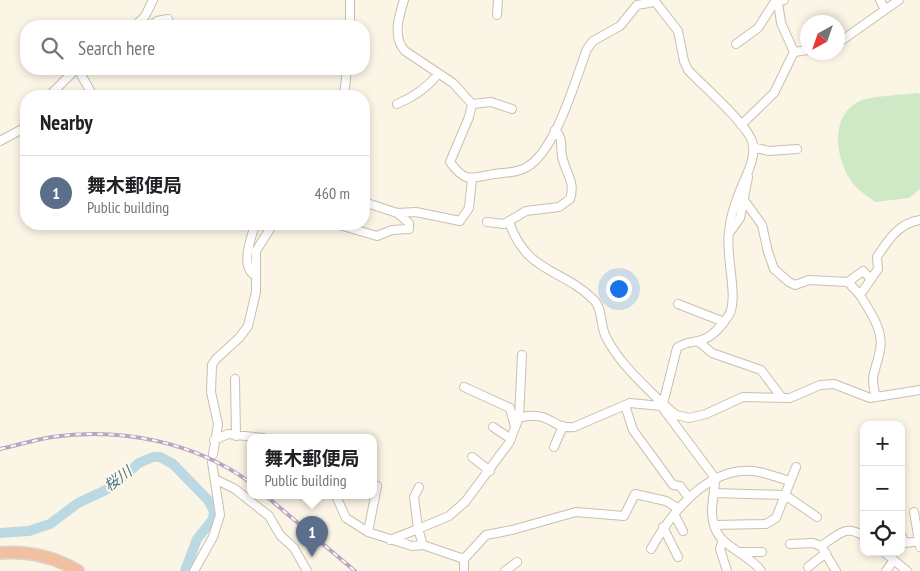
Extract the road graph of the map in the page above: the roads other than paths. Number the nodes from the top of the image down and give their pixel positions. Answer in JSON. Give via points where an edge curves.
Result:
{"nodes":[{"id":1,"x":153,"y":0,"type":"edge"},
{"id":2,"x":350,"y":0,"type":"edge"},
{"id":3,"x":404,"y":0,"type":"edge"},
{"id":4,"x":498,"y":0,"type":"edge"},
{"id":5,"x":880,"y":0,"type":"edge"},
{"id":6,"x":899,"y":0,"type":"edge"},
{"id":7,"x":654,"y":1,"type":"edge"},
{"id":8,"x":781,"y":1,"type":"edge"},
{"id":9,"x":885,"y":10,"type":"junction"},
{"id":10,"x":497,"y":15,"type":"dead end"},
{"id":11,"x":168,"y":19,"type":"dead end"},
{"id":12,"x":140,"y":20,"type":"edge"},
{"id":13,"x":162,"y":20,"type":"edge"},
{"id":14,"x":350,"y":20,"type":"edge"},
{"id":15,"x":845,"y":38,"type":"edge"},
{"id":16,"x":736,"y":44,"type":"dead end"},
{"id":17,"x":800,"y":51,"type":"edge"},
{"id":18,"x":794,"y":52,"type":"junction"},
{"id":19,"x":438,"y":74,"type":"junction"},
{"id":20,"x":71,"y":75,"type":"edge"},
{"id":21,"x":81,"y":75,"type":"edge"},
{"id":22,"x":346,"y":75,"type":"edge"},
{"id":23,"x":55,"y":90,"type":"edge"},
{"id":24,"x":89,"y":90,"type":"edge"},
{"id":25,"x":345,"y":90,"type":"edge"},
{"id":26,"x":397,"y":104,"type":"dead end"},
{"id":27,"x":472,"y":104,"type":"junction"},
{"id":28,"x":512,"y":109,"type":"dead end"},
{"id":29,"x":741,"y":125,"type":"junction"},
{"id":30,"x":554,"y":130,"type":"junction"},
{"id":31,"x":20,"y":131,"type":"edge"},
{"id":32,"x":0,"y":141,"type":"edge"},
{"id":33,"x":754,"y":147,"type":"junction"},
{"id":34,"x":797,"y":150,"type":"dead end"},
{"id":35,"x":747,"y":173,"type":"junction"},
{"id":36,"x":472,"y":179,"type":"junction"},
{"id":37,"x":744,"y":200,"type":"junction"},
{"id":38,"x":370,"y":204,"type":"edge"},
{"id":39,"x":397,"y":213,"type":"junction"},
{"id":40,"x":920,"y":220,"type":"edge"},
{"id":41,"x":487,"y":222,"type":"dead end"},
{"id":42,"x":509,"y":222,"type":"junction"},
{"id":43,"x":253,"y":230,"type":"edge"},
{"id":44,"x":269,"y":230,"type":"edge"},
{"id":45,"x":356,"y":230,"type":"edge"},
{"id":46,"x":729,"y":234,"type":"junction"},
{"id":47,"x":256,"y":276,"type":"junction"},
{"id":48,"x":871,"y":279,"type":"junction"},
{"id":49,"x":848,"y":282,"type":"junction"},
{"id":50,"x":860,"y":295,"type":"junction"},
{"id":51,"x":678,"y":304,"type":"dead end"},
{"id":52,"x":724,"y":322,"type":"junction"},
{"id":53,"x":698,"y":341,"type":"junction"},
{"id":54,"x":522,"y":355,"type":"dead end"},
{"id":55,"x":235,"y":379,"type":"dead end"},
{"id":56,"x":464,"y":387,"type":"dead end"},
{"id":57,"x":920,"y":390,"type":"edge"},
{"id":58,"x":876,"y":397,"type":"junction"},
{"id":59,"x":782,"y":398,"type":"junction"},
{"id":60,"x":625,"y":405,"type":"junction"},
{"id":61,"x":662,"y":405,"type":"junction"},
{"id":62,"x":519,"y":418,"type":"junction"},
{"id":63,"x":563,"y":426,"type":"junction"},
{"id":64,"x":492,"y":427,"type":"dead end"},
{"id":65,"x":515,"y":429,"type":"junction"},
{"id":66,"x":236,"y":436,"type":"junction"},
{"id":67,"x":247,"y":437,"type":"edge"},
{"id":68,"x":511,"y":439,"type":"junction"},
{"id":69,"x":214,"y":440,"type":"junction"},
{"id":70,"x":554,"y":446,"type":"dead end"},
{"id":71,"x":472,"y":457,"type":"dead end"},
{"id":72,"x":796,"y":468,"type":"dead end"},
{"id":73,"x":490,"y":471,"type":"junction"},
{"id":74,"x":715,"y":478,"type":"junction"},
{"id":75,"x":215,"y":479,"type":"junction"},
{"id":76,"x":790,"y":481,"type":"junction"},
{"id":77,"x":419,"y":487,"type":"dead end"},
{"id":78,"x":714,"y":493,"type":"junction"},
{"id":79,"x":785,"y":495,"type":"junction"},
{"id":80,"x":689,"y":498,"type":"junction"},
{"id":81,"x":247,"y":499,"type":"edge"},
{"id":82,"x":248,"y":499,"type":"edge"},
{"id":83,"x":337,"y":499,"type":"edge"},
{"id":84,"x":374,"y":499,"type":"edge"},
{"id":85,"x":677,"y":511,"type":"junction"},
{"id":86,"x":914,"y":512,"type":"dead end"},
{"id":87,"x":817,"y":517,"type":"dead end"},
{"id":88,"x":714,"y":525,"type":"junction"},
{"id":89,"x":663,"y":527,"type":"junction"},
{"id":90,"x":418,"y":529,"type":"junction"},
{"id":91,"x":683,"y":531,"type":"dead end"},
{"id":92,"x":368,"y":532,"type":"junction"},
{"id":93,"x":860,"y":534,"type":"edge"},
{"id":94,"x":390,"y":540,"type":"junction"},
{"id":95,"x":723,"y":540,"type":"junction"},
{"id":96,"x":905,"y":543,"type":"edge"},
{"id":97,"x":919,"y":543,"type":"edge"},
{"id":98,"x":790,"y":544,"type":"dead end"},
{"id":99,"x":423,"y":545,"type":"junction"},
{"id":100,"x":822,"y":546,"type":"junction"},
{"id":101,"x":651,"y":549,"type":"dead end"},
{"id":102,"x":739,"y":552,"type":"junction"},
{"id":103,"x":762,"y":552,"type":"dead end"},
{"id":104,"x":0,"y":553,"type":"edge"},
{"id":105,"x":826,"y":554,"type":"junction"},
{"id":106,"x":889,"y":556,"type":"edge"},
{"id":107,"x":678,"y":557,"type":"dead end"},
{"id":108,"x":464,"y":559,"type":"junction"},
{"id":109,"x":894,"y":560,"type":"junction"},
{"id":110,"x":517,"y":562,"type":"dead end"},
{"id":111,"x":808,"y":567,"type":"dead end"},
{"id":112,"x":78,"y":571,"type":"edge"},
{"id":113,"x":194,"y":571,"type":"edge"},
{"id":114,"x":307,"y":571,"type":"edge"},
{"id":115,"x":464,"y":571,"type":"edge"},
{"id":116,"x":505,"y":571,"type":"edge"},
{"id":117,"x":727,"y":571,"type":"edge"},
{"id":118,"x":761,"y":571,"type":"edge"},
{"id":119,"x":836,"y":571,"type":"edge"},
{"id":120,"x":886,"y":571,"type":"edge"},
{"id":121,"x":907,"y":571,"type":"edge"}],
"edges":[{"from":1,"to":12,"type":"street"},
{"from":2,"to":14,"type":"street"},
{"from":3,"to":19,"type":"street","via":[[398,26],[399,44]]},
{"from":4,"to":10,"type":"street"},
{"from":5,"to":9,"type":"street"},
{"from":6,"to":9,"type":"street"},
{"from":7,"to":29,"type":"street","via":[[678,31],[688,70]]},
{"from":7,"to":30,"type":"street","via":[[637,5],[620,26],[593,41]]},
{"from":8,"to":16,"type":"street","via":[[774,4],[758,28]]},
{"from":8,"to":18,"type":"street","via":[[780,23]]},
{"from":9,"to":15,"type":"street"},
{"from":11,"to":13,"type":"street"},
{"from":17,"to":18,"type":"street"},
{"from":18,"to":29,"type":"street","via":[[774,93]]},
{"from":19,"to":26,"type":"street","via":[[409,100]]},
{"from":19,"to":27,"type":"street","via":[[453,83]]},
{"from":20,"to":23,"type":"street"},
{"from":21,"to":24,"type":"street"},
{"from":22,"to":25,"type":"street"},
{"from":27,"to":28,"type":"street","via":[[491,102]]},
{"from":27,"to":36,"type":"street","via":[[450,162],[464,177]]},
{"from":29,"to":33,"type":"street"},
{"from":30,"to":36,"type":"street","via":[[537,158],[526,168]]},
{"from":30,"to":42,"type":"street","via":[[562,138],[562,156],[572,183],[571,198],[564,205],[526,211]]},
{"from":31,"to":32,"type":"street"},
{"from":33,"to":34,"type":"street","via":[[769,152]]},
{"from":33,"to":35,"type":"street"},
{"from":35,"to":37,"type":"street"},
{"from":35,"to":46,"type":"street"},
{"from":36,"to":39,"type":"street","via":[[469,208],[460,221],[416,212]]},
{"from":37,"to":46,"type":"street"},
{"from":37,"to":49,"type":"street","via":[[762,225],[774,270],[788,282]]},
{"from":38,"to":39,"type":"street"},
{"from":39,"to":45,"type":"street","via":[[409,223],[409,229],[392,230],[377,236]]},
{"from":40,"to":48,"type":"street","via":[[907,222],[887,242],[877,257],[878,269]]},
{"from":41,"to":42,"type":"street","via":[[495,225]]},
{"from":42,"to":61,"type":"street","via":[[527,253],[597,303],[604,335],[624,364]]},
{"from":43,"to":47,"type":"street","via":[[248,264],[250,272]]},
{"from":44,"to":47,"type":"street","via":[[257,247]]},
{"from":46,"to":52,"type":"street","via":[[727,252],[734,303]]},
{"from":47,"to":69,"type":"street","via":[[256,292],[248,326],[212,366],[211,392],[218,424]]},
{"from":48,"to":49,"type":"street","via":[[863,271]]},
{"from":48,"to":50,"type":"street"},
{"from":49,"to":50,"type":"street"},
{"from":50,"to":58,"type":"street","via":[[879,333],[880,351],[872,381]]},
{"from":51,"to":52,"type":"street"},
{"from":52,"to":53,"type":"street","via":[[713,334]]},
{"from":53,"to":59,"type":"street","via":[[712,353],[761,370]]},
{"from":53,"to":61,"type":"street","via":[[684,342],[673,355]]},
{"from":54,"to":62,"type":"street"},
{"from":55,"to":66,"type":"street"},
{"from":56,"to":65,"type":"street","via":[[510,408]]},
{"from":57,"to":58,"type":"street"},
{"from":58,"to":59,"type":"street","via":[[865,397],[828,384]]},
{"from":59,"to":61,"type":"street","via":[[750,396],[690,418],[676,415]]},
{"from":60,"to":61,"type":"street"},
{"from":60,"to":63,"type":"street","via":[[584,425]]},
{"from":60,"to":80,"type":"street","via":[[636,434],[673,485],[680,486]]},
{"from":61,"to":74,"type":"street"},
{"from":62,"to":63,"type":"street","via":[[539,415]]},
{"from":62,"to":65,"type":"street"},
{"from":63,"to":70,"type":"street"},
{"from":64,"to":68,"type":"street"},
{"from":65,"to":68,"type":"street"},
{"from":66,"to":67,"type":"street"},
{"from":66,"to":69,"type":"street","via":[[228,434]]},
{"from":68,"to":73,"type":"street"},
{"from":69,"to":75,"type":"street"},
{"from":71,"to":73,"type":"street"},
{"from":72,"to":76,"type":"street"},
{"from":73,"to":90,"type":"street","via":[[453,514]]},
{"from":74,"to":76,"type":"street","via":[[754,471]]},
{"from":74,"to":78,"type":"street"},
{"from":74,"to":80,"type":"street"},
{"from":75,"to":81,"type":"street"},
{"from":75,"to":113,"type":"street","via":[[220,515],[218,524]]},
{"from":76,"to":79,"type":"street"},
{"from":77,"to":90,"type":"street","via":[[414,496]]},
{"from":78,"to":79,"type":"street"},
{"from":78,"to":88,"type":"street"},
{"from":79,"to":87,"type":"street"},
{"from":79,"to":88,"type":"street","via":[[776,518],[766,524]]},
{"from":80,"to":85,"type":"street"},
{"from":82,"to":114,"type":"street","via":[[269,516]]},
{"from":83,"to":92,"type":"street","via":[[346,518]]},
{"from":84,"to":92,"type":"street"},
{"from":85,"to":89,"type":"street"},
{"from":85,"to":91,"type":"street"},
{"from":85,"to":108,"type":"street","via":[[666,501],[635,494],[624,516],[576,512],[486,535]]},
{"from":86,"to":97,"type":"street"},
{"from":88,"to":95,"type":"street"},
{"from":89,"to":101,"type":"street"},
{"from":89,"to":107,"type":"street"},
{"from":90,"to":94,"type":"street"},
{"from":90,"to":99,"type":"street"},
{"from":92,"to":94,"type":"street"},
{"from":93,"to":100,"type":"street","via":[[849,529]]},
{"from":94,"to":99,"type":"street","via":[[412,546]]},
{"from":95,"to":102,"type":"street"},
{"from":95,"to":117,"type":"street","via":[[720,549]]},
{"from":96,"to":97,"type":"street"},
{"from":98,"to":100,"type":"street"},
{"from":99,"to":108,"type":"street"},
{"from":100,"to":105,"type":"street"},
{"from":102,"to":103,"type":"street"},
{"from":102,"to":118,"type":"street"},
{"from":104,"to":112,"type":"highway","via":[[31,554]]},
{"from":105,"to":111,"type":"street"},
{"from":105,"to":119,"type":"street"},
{"from":106,"to":109,"type":"street"},
{"from":108,"to":115,"type":"street"},
{"from":109,"to":120,"type":"street"},
{"from":109,"to":121,"type":"street"},
{"from":110,"to":116,"type":"street"}]}
